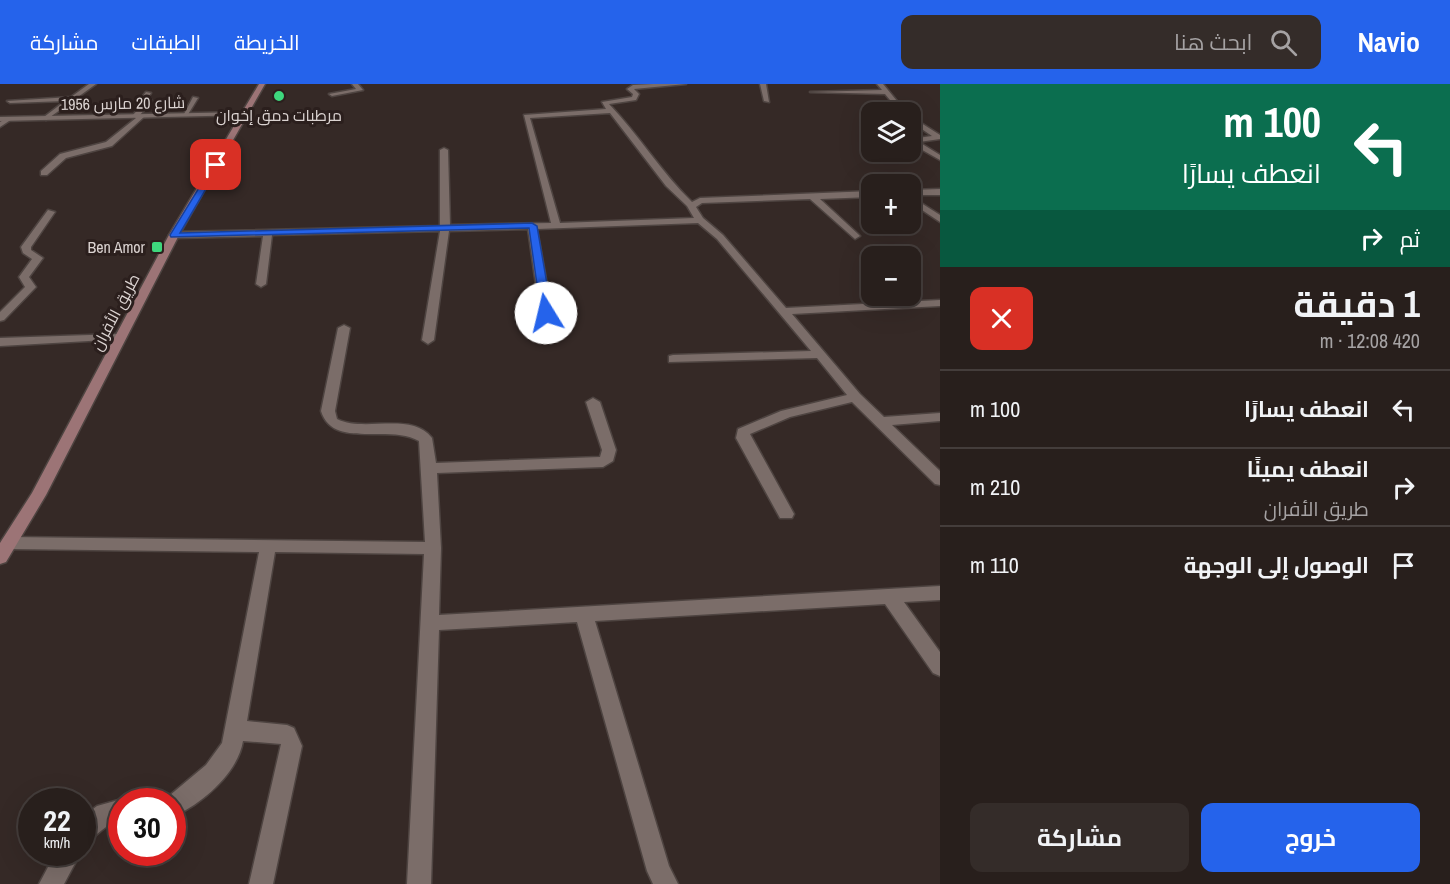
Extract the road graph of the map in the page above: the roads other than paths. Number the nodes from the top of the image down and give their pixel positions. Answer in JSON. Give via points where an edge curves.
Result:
{"nodes":[{"id":1,"x":93,"y":84,"type":"edge"},
{"id":2,"x":262,"y":84,"type":"edge"},
{"id":3,"x":355,"y":84,"type":"edge"},
{"id":4,"x":683,"y":84,"type":"edge"},
{"id":5,"x":763,"y":84,"type":"edge"},
{"id":6,"x":880,"y":84,"type":"edge"},
{"id":7,"x":644,"y":85,"type":"edge"},
{"id":8,"x":813,"y":92,"type":"dead end"},
{"id":9,"x":886,"y":92,"type":"junction"},
{"id":10,"x":148,"y":93,"type":"dead end"},
{"id":11,"x":332,"y":94,"type":"dead end"},
{"id":12,"x":195,"y":98,"type":"dead end"},
{"id":13,"x":73,"y":99,"type":"junction"},
{"id":14,"x":10,"y":101,"type":"dead end"},
{"id":15,"x":767,"y":101,"type":"dead end"},
{"id":16,"x":894,"y":102,"type":"edge"},
{"id":17,"x":611,"y":111,"type":"junction"},
{"id":18,"x":246,"y":114,"type":"junction"},
{"id":19,"x":185,"y":115,"type":"junction"},
{"id":20,"x":139,"y":116,"type":"junction"},
{"id":21,"x":46,"y":118,"type":"junction"},
{"id":22,"x":0,"y":119,"type":"edge"},
{"id":23,"x":9,"y":119,"type":"junction"},
{"id":24,"x":0,"y":125,"type":"edge"},
{"id":25,"x":921,"y":125,"type":"edge"},
{"id":26,"x":921,"y":140,"type":"edge"},
{"id":27,"x":921,"y":146,"type":"edge"},
{"id":28,"x":444,"y":150,"type":"dead end"},
{"id":29,"x":940,"y":158,"type":"edge"},
{"id":30,"x":44,"y":172,"type":"dead end"},
{"id":31,"x":940,"y":192,"type":"edge"},
{"id":32,"x":921,"y":194,"type":"edge"},
{"id":33,"x":861,"y":195,"type":"edge"},
{"id":34,"x":812,"y":196,"type":"junction"},
{"id":35,"x":921,"y":204,"type":"edge"},
{"id":36,"x":692,"y":206,"type":"junction"},
{"id":37,"x":51,"y":212,"type":"dead end"},
{"id":38,"x":940,"y":219,"type":"edge"},
{"id":39,"x":700,"y":220,"type":"junction"},
{"id":40,"x":556,"y":225,"type":"junction"},
{"id":41,"x":532,"y":226,"type":"junction"},
{"id":42,"x":445,"y":228,"type":"junction"},
{"id":43,"x":268,"y":233,"type":"junction"},
{"id":44,"x":174,"y":235,"type":"junction"},
{"id":45,"x":855,"y":236,"type":"dead end"},
{"id":46,"x":261,"y":284,"type":"dead end"},
{"id":47,"x":940,"y":303,"type":"edge"},
{"id":48,"x":783,"y":310,"type":"junction"},
{"id":49,"x":546,"y":313,"type":"dead end"},
{"id":50,"x":0,"y":318,"type":"edge"},
{"id":51,"x":344,"y":328,"type":"dead end"},
{"id":52,"x":120,"y":337,"type":"junction"},
{"id":53,"x":428,"y":340,"type":"dead end"},
{"id":54,"x":0,"y":342,"type":"edge"},
{"id":55,"x":820,"y":354,"type":"junction"},
{"id":56,"x":673,"y":359,"type":"dead end"},
{"id":57,"x":855,"y":397,"type":"junction"},
{"id":58,"x":593,"y":402,"type":"dead end"},
{"id":59,"x":940,"y":417,"type":"edge"},
{"id":60,"x":880,"y":422,"type":"junction"},
{"id":61,"x":429,"y":468,"type":"junction"},
{"id":62,"x":940,"y":480,"type":"edge"},
{"id":63,"x":786,"y":514,"type":"dead end"},
{"id":64,"x":10,"y":543,"type":"junction"},
{"id":65,"x":268,"y":547,"type":"junction"},
{"id":66,"x":433,"y":548,"type":"junction"},
{"id":67,"x":0,"y":557,"type":"edge"},
{"id":68,"x":940,"y":593,"type":"edge"},
{"id":69,"x":890,"y":597,"type":"junction"},
{"id":70,"x":584,"y":615,"type":"junction"},
{"id":71,"x":431,"y":623,"type":"junction"},
{"id":72,"x":940,"y":667,"type":"edge"},
{"id":73,"x":234,"y":730,"type":"junction"},
{"id":74,"x":186,"y":797,"type":"edge"},
{"id":75,"x":61,"y":866,"type":"edge"},
{"id":76,"x":51,"y":884,"type":"edge"},
{"id":77,"x":261,"y":884,"type":"edge"},
{"id":78,"x":418,"y":884,"type":"edge"},
{"id":79,"x":666,"y":884,"type":"edge"}],
"edges":[{"from":1,"to":13,"type":"street"},
{"from":2,"to":18,"type":"main road","name":"طريق الأفران"},
{"from":3,"to":11,"type":"street","via":[[360,90]]},
{"from":4,"to":7,"type":"street"},
{"from":5,"to":15,"type":"street"},
{"from":6,"to":9,"type":"street"},
{"from":7,"to":17,"type":"street","via":[[631,88],[636,94],[634,99],[604,102]]},
{"from":8,"to":9,"type":"street"},
{"from":9,"to":16,"type":"street"},
{"from":10,"to":20,"type":"street","via":[[149,101]]},
{"from":12,"to":19,"type":"street"},
{"from":13,"to":14,"type":"street"},
{"from":13,"to":21,"type":"street"},
{"from":17,"to":36,"type":"street","via":[[669,184]]},
{"from":17,"to":40,"type":"street","via":[[526,116]]},
{"from":18,"to":19,"type":"street","name":"شارع 20 مارس 1956"},
{"from":18,"to":44,"type":"main road","name":"طريق الأفران"},
{"from":19,"to":20,"type":"street","name":"شارع 20 مارس 1956"},
{"from":20,"to":21,"type":"street","name":"شارع 20 مارس 1956"},
{"from":20,"to":30,"type":"street","via":[[109,144],[63,156]]},
{"from":21,"to":23,"type":"street","name":"شارع 20 مارس 1956"},
{"from":22,"to":23,"type":"street","name":"شارع 20 مارس 1956"},
{"from":23,"to":24,"type":"street"},
{"from":25,"to":26,"type":"street","via":[[938,137]]},
{"from":27,"to":29,"type":"street"},
{"from":28,"to":42,"type":"street"},
{"from":31,"to":32,"type":"street"},
{"from":33,"to":34,"type":"street"},
{"from":34,"to":36,"type":"street","via":[[700,201]]},
{"from":34,"to":45,"type":"street"},
{"from":35,"to":38,"type":"street"},
{"from":36,"to":39,"type":"street"},
{"from":37,"to":50,"type":"street","via":[[25,249],[38,258],[24,277],[31,286]]},
{"from":39,"to":40,"type":"street"},
{"from":39,"to":48,"type":"street","via":[[720,237]]},
{"from":40,"to":41,"type":"street"},
{"from":41,"to":42,"type":"street"},
{"from":41,"to":49,"type":"street"},
{"from":42,"to":43,"type":"street"},
{"from":42,"to":53,"type":"street"},
{"from":43,"to":44,"type":"street"},
{"from":43,"to":46,"type":"street"},
{"from":44,"to":52,"type":"main road","name":"طريق الأفران"},
{"from":47,"to":48,"type":"street"},
{"from":48,"to":55,"type":"street"},
{"from":51,"to":61,"type":"street","via":[[328,411],[331,421],[344,428],[394,428],[420,434],[428,447]]},
{"from":52,"to":54,"type":"street"},
{"from":52,"to":64,"type":"main road","name":"طريق الأفران"},
{"from":55,"to":56,"type":"street"},
{"from":55,"to":57,"type":"street"},
{"from":57,"to":60,"type":"street"},
{"from":57,"to":63,"type":"street","via":[[786,414],[743,432]]},
{"from":58,"to":61,"type":"street","via":[[609,450],[603,462]]},
{"from":59,"to":60,"type":"street"},
{"from":60,"to":62,"type":"street"},
{"from":61,"to":66,"type":"street"},
{"from":64,"to":65,"type":"street"},
{"from":64,"to":67,"type":"main road","name":"طريق الأفران"},
{"from":65,"to":66,"type":"street"},
{"from":65,"to":73,"type":"street"},
{"from":66,"to":71,"type":"street"},
{"from":68,"to":69,"type":"street"},
{"from":69,"to":70,"type":"street"},
{"from":69,"to":72,"type":"street"},
{"from":70,"to":71,"type":"street"},
{"from":70,"to":79,"type":"street"},
{"from":71,"to":78,"type":"street"},
{"from":73,"to":74,"type":"street","via":[[232,746],[223,764]]},
{"from":73,"to":77,"type":"street","via":[[287,735],[292,746]]},
{"from":75,"to":76,"type":"street"}]}
